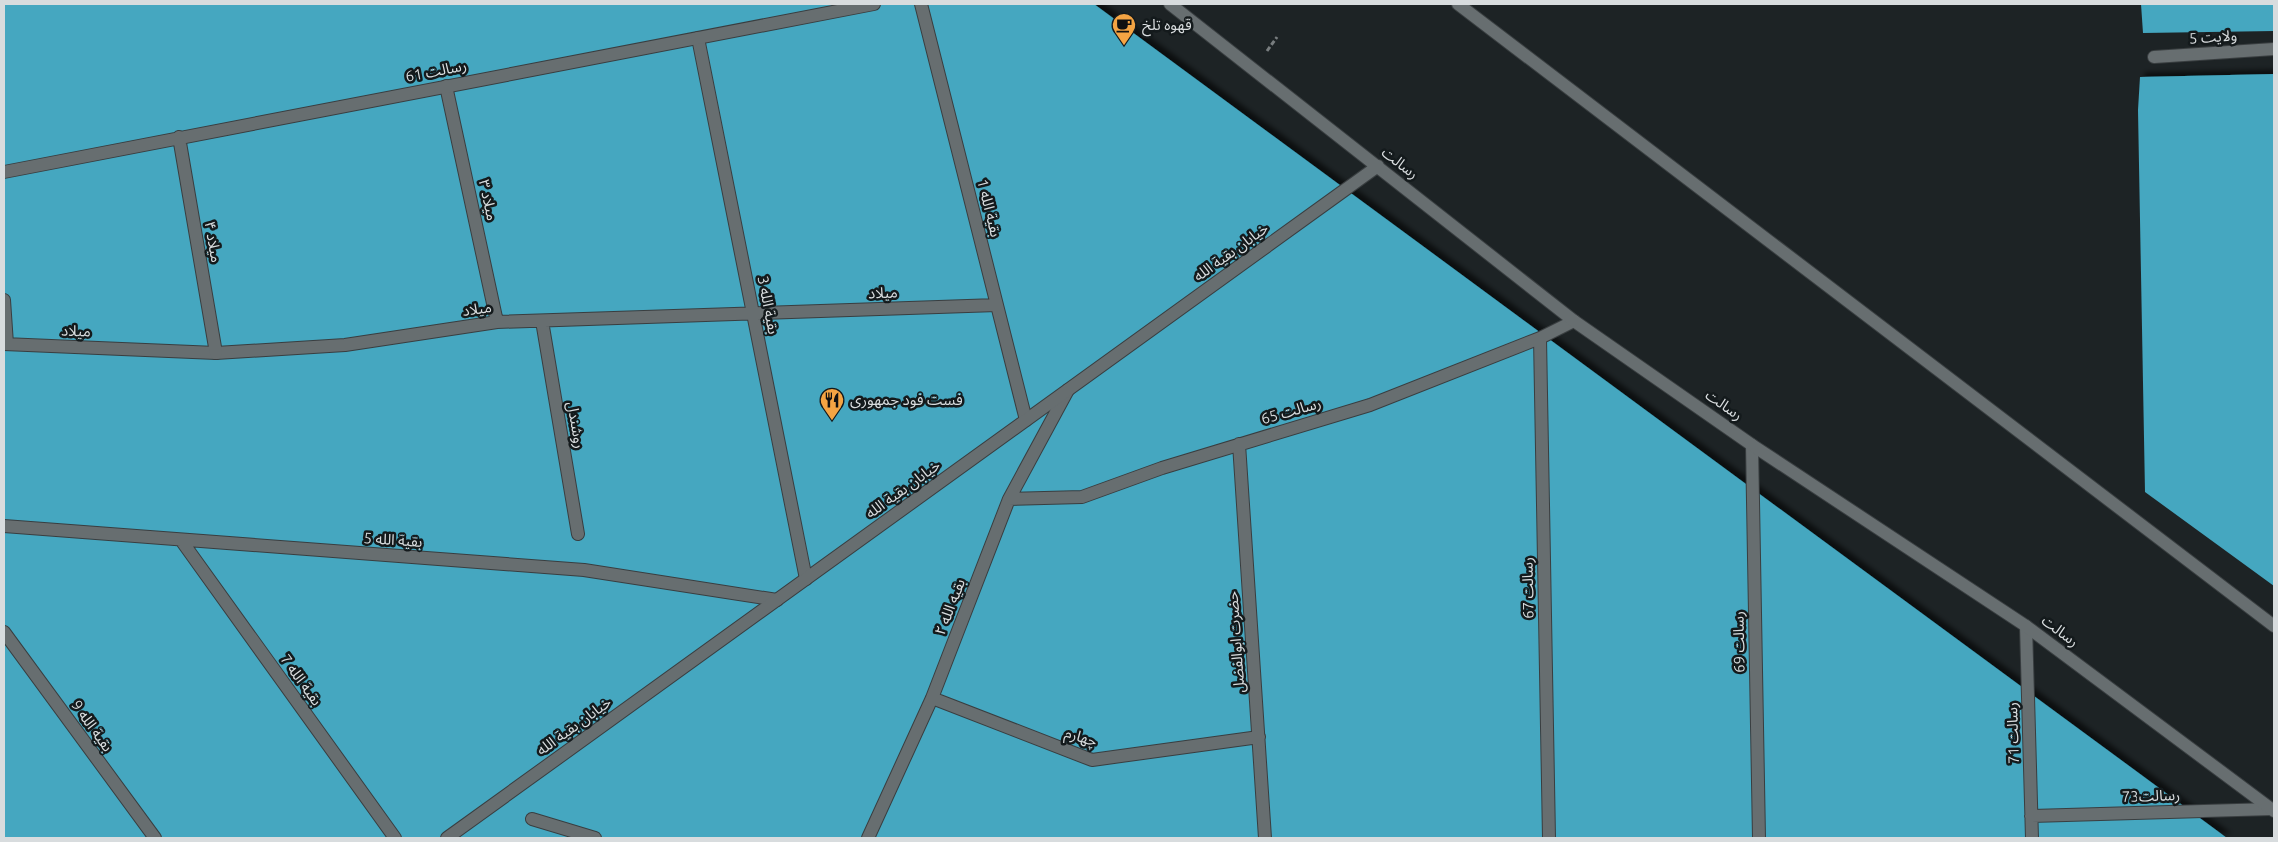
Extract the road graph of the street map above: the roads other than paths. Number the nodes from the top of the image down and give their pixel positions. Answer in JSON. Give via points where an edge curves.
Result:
{"nodes":[{"id":1,"x":874,"y":4,"type":"edge"},
{"id":2,"x":921,"y":4,"type":"edge"},
{"id":3,"x":1170,"y":4,"type":"edge"},
{"id":4,"x":1458,"y":4,"type":"edge"},
{"id":5,"x":698,"y":38,"type":"junction"},
{"id":6,"x":2274,"y":50,"type":"edge"},
{"id":7,"x":2154,"y":58,"type":"dead end"},
{"id":8,"x":446,"y":86,"type":"junction"},
{"id":9,"x":179,"y":137,"type":"junction"},
{"id":10,"x":1378,"y":166,"type":"junction"},
{"id":11,"x":4,"y":172,"type":"edge"},
{"id":12,"x":4,"y":300,"type":"edge"},
{"id":13,"x":996,"y":305,"type":"junction"},
{"id":14,"x":753,"y":313,"type":"junction"},
{"id":15,"x":1574,"y":320,"type":"junction"},
{"id":16,"x":542,"y":321,"type":"junction"},
{"id":17,"x":497,"y":322,"type":"junction"},
{"id":18,"x":1540,"y":338,"type":"junction"},
{"id":19,"x":5,"y":344,"type":"edge"},
{"id":20,"x":216,"y":352,"type":"junction"},
{"id":21,"x":1068,"y":390,"type":"junction"},
{"id":22,"x":1026,"y":420,"type":"junction"},
{"id":23,"x":1239,"y":444,"type":"junction"},
{"id":24,"x":1752,"y":445,"type":"junction"},
{"id":25,"x":1009,"y":499,"type":"junction"},
{"id":26,"x":4,"y":526,"type":"edge"},
{"id":27,"x":578,"y":534,"type":"dead end"},
{"id":28,"x":181,"y":540,"type":"junction"},
{"id":29,"x":806,"y":579,"type":"junction"},
{"id":30,"x":777,"y":600,"type":"junction"},
{"id":31,"x":2026,"y":626,"type":"junction"},
{"id":32,"x":2274,"y":626,"type":"edge"},
{"id":33,"x":4,"y":632,"type":"edge"},
{"id":34,"x":932,"y":698,"type":"junction"},
{"id":35,"x":1259,"y":738,"type":"junction"},
{"id":36,"x":2273,"y":810,"type":"edge"},
{"id":37,"x":2032,"y":816,"type":"junction"},
{"id":38,"x":532,"y":818,"type":"dead end"},
{"id":39,"x":155,"y":838,"type":"edge"},
{"id":40,"x":395,"y":838,"type":"edge"},
{"id":41,"x":447,"y":838,"type":"edge"},
{"id":42,"x":595,"y":838,"type":"edge"},
{"id":43,"x":868,"y":838,"type":"edge"},
{"id":44,"x":1266,"y":838,"type":"edge"},
{"id":45,"x":1549,"y":838,"type":"edge"},
{"id":46,"x":1759,"y":838,"type":"edge"},
{"id":47,"x":2032,"y":838,"type":"edge"}],
"edges":[{"from":1,"to":5,"type":"street","name":"رسالت 61"},
{"from":2,"to":13,"type":"street","name":"بقیة الله 1"},
{"from":3,"to":10,"type":"street","name":"رسالت"},
{"from":4,"to":32,"type":"street"},
{"from":5,"to":8,"type":"street","name":"رسالت 61"},
{"from":5,"to":14,"type":"street","name":"بقیة الله 3"},
{"from":6,"to":7,"type":"street","name":"ولایت 5"},
{"from":8,"to":9,"type":"street","name":"رسالت 61"},
{"from":8,"to":17,"type":"street","name":"میلاد ۳"},
{"from":9,"to":11,"type":"street","name":"رسالت 61"},
{"from":9,"to":20,"type":"street","name":"میلاد ۴"},
{"from":10,"to":15,"type":"street","name":"رسالت"},
{"from":10,"to":21,"type":"street","name":"خیابان بقیة الله"},
{"from":12,"to":19,"type":"street","name":"میلاد"},
{"from":13,"to":14,"type":"street","name":"میلاد"},
{"from":13,"to":22,"type":"street","name":"بقیة الله 1"},
{"from":14,"to":16,"type":"street","name":"میلاد"},
{"from":14,"to":29,"type":"street","name":"بقیة الله 3"},
{"from":15,"to":18,"type":"street","name":"رسالت 65"},
{"from":15,"to":24,"type":"street","name":"رسالت"},
{"from":16,"to":17,"type":"street","name":"میلاد"},
{"from":16,"to":27,"type":"street","name":"روشندل"},
{"from":17,"to":20,"type":"street","name":"میلاد","via":[[345,345]]},
{"from":18,"to":23,"type":"street","name":"رسالت 65","via":[[1370,405]]},
{"from":18,"to":45,"type":"street","name":"رسالت 67"},
{"from":19,"to":20,"type":"street","name":"میلاد"},
{"from":21,"to":22,"type":"street","name":"خیابان بقیة الله"},
{"from":21,"to":25,"type":"street","name":"بقیه الله ۲"},
{"from":22,"to":29,"type":"street","name":"خیابان بقیة الله"},
{"from":23,"to":25,"type":"street","name":"رسالت 65","via":[[1082,497]]},
{"from":23,"to":35,"type":"street","name":"حضرت ابوالفضل"},
{"from":24,"to":31,"type":"street","name":"رسالت"},
{"from":24,"to":46,"type":"street","name":"رسالت 69"},
{"from":25,"to":34,"type":"street","name":"بقیه الله ۲"},
{"from":26,"to":28,"type":"street","name":"بقیة الله 5"},
{"from":28,"to":30,"type":"street","name":"بقیة الله 5","via":[[584,570]]},
{"from":28,"to":40,"type":"street","name":"بقیة الله 7"},
{"from":29,"to":30,"type":"street","name":"خیابان بقیة الله"},
{"from":30,"to":41,"type":"street","name":"خیابان بقیة الله"},
{"from":31,"to":36,"type":"street","name":"رسالت"},
{"from":31,"to":37,"type":"street","name":"رسالت 71"},
{"from":33,"to":39,"type":"street","name":"بقیة الله 9"},
{"from":34,"to":35,"type":"street","name":"چهارم","via":[[1092,760]]},
{"from":34,"to":43,"type":"street","name":"بقیه الله ۲"},
{"from":35,"to":44,"type":"street","name":"حضرت ابوالفضل"},
{"from":36,"to":37,"type":"street","name":"رسالت73"},
{"from":37,"to":47,"type":"street","name":"رسالت 71"},
{"from":38,"to":42,"type":"street"}]}
